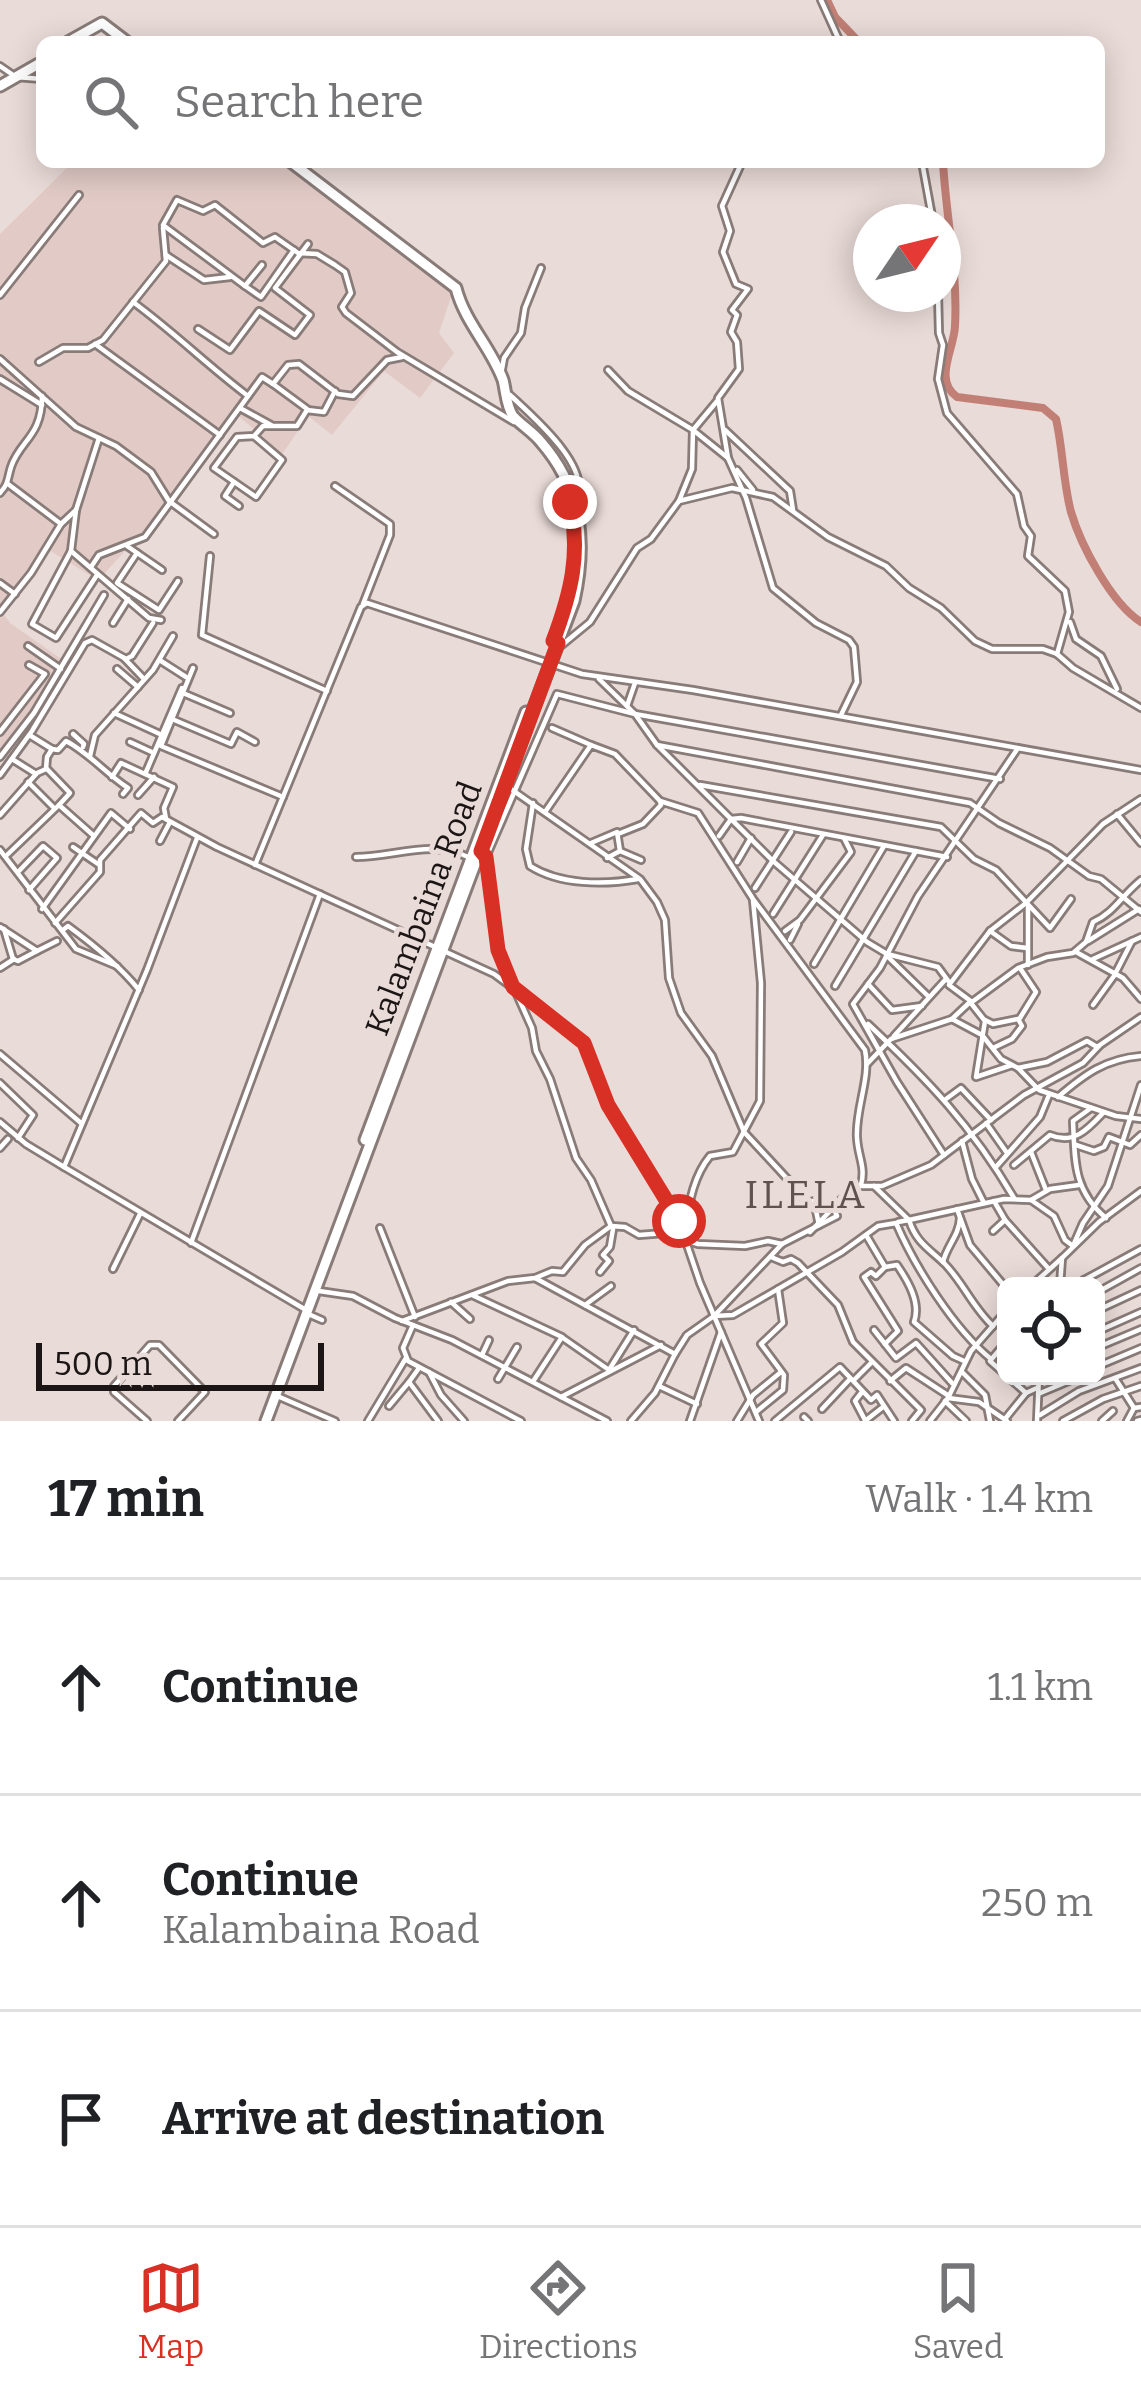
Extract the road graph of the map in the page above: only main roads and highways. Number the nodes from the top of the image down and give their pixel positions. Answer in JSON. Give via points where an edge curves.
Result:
{"nodes":[{"id":1,"x":79,"y":36,"type":"edge"},
{"id":2,"x":119,"y":36,"type":"edge"},
{"id":3,"x":36,"y":65,"type":"edge"},
{"id":4,"x":0,"y":86,"type":"edge"},
{"id":5,"x":299,"y":168,"type":"edge"},
{"id":6,"x":516,"y":421,"type":"junction"},
{"id":7,"x":555,"y":642,"type":"junction"},
{"id":8,"x":547,"y":664,"type":"junction"},
{"id":9,"x":479,"y":855,"type":"junction"},
{"id":10,"x":441,"y":948,"type":"junction"},
{"id":11,"x":305,"y":1311,"type":"junction"},
{"id":12,"x":264,"y":1421,"type":"edge"}],
"edges":[{"from":1,"to":2,"type":"main road","via":[[102,23]]},
{"from":3,"to":4,"type":"main road"},
{"from":5,"to":6,"type":"main road","via":[[457,288]]},
{"from":6,"to":7,"type":"main road","name":"Kalambaina Road","via":[[562,482],[574,523],[575,572]]},
{"from":6,"to":7,"type":"main road","via":[[549,452],[576,501],[582,558]]},
{"from":7,"to":8,"type":"main road","name":"Kalambaina Road"},
{"from":8,"to":9,"type":"main road","name":"Kalambaina Road"},
{"from":8,"to":9,"type":"main road"},
{"from":9,"to":10,"type":"main road","name":"Kalambaina Road"},
{"from":10,"to":11,"type":"main road","name":"Kalambaina Road"},
{"from":10,"to":11,"type":"main road"},
{"from":11,"to":12,"type":"main road","name":"Kalambaina Road"},
{"from":11,"to":12,"type":"main road"}]}
